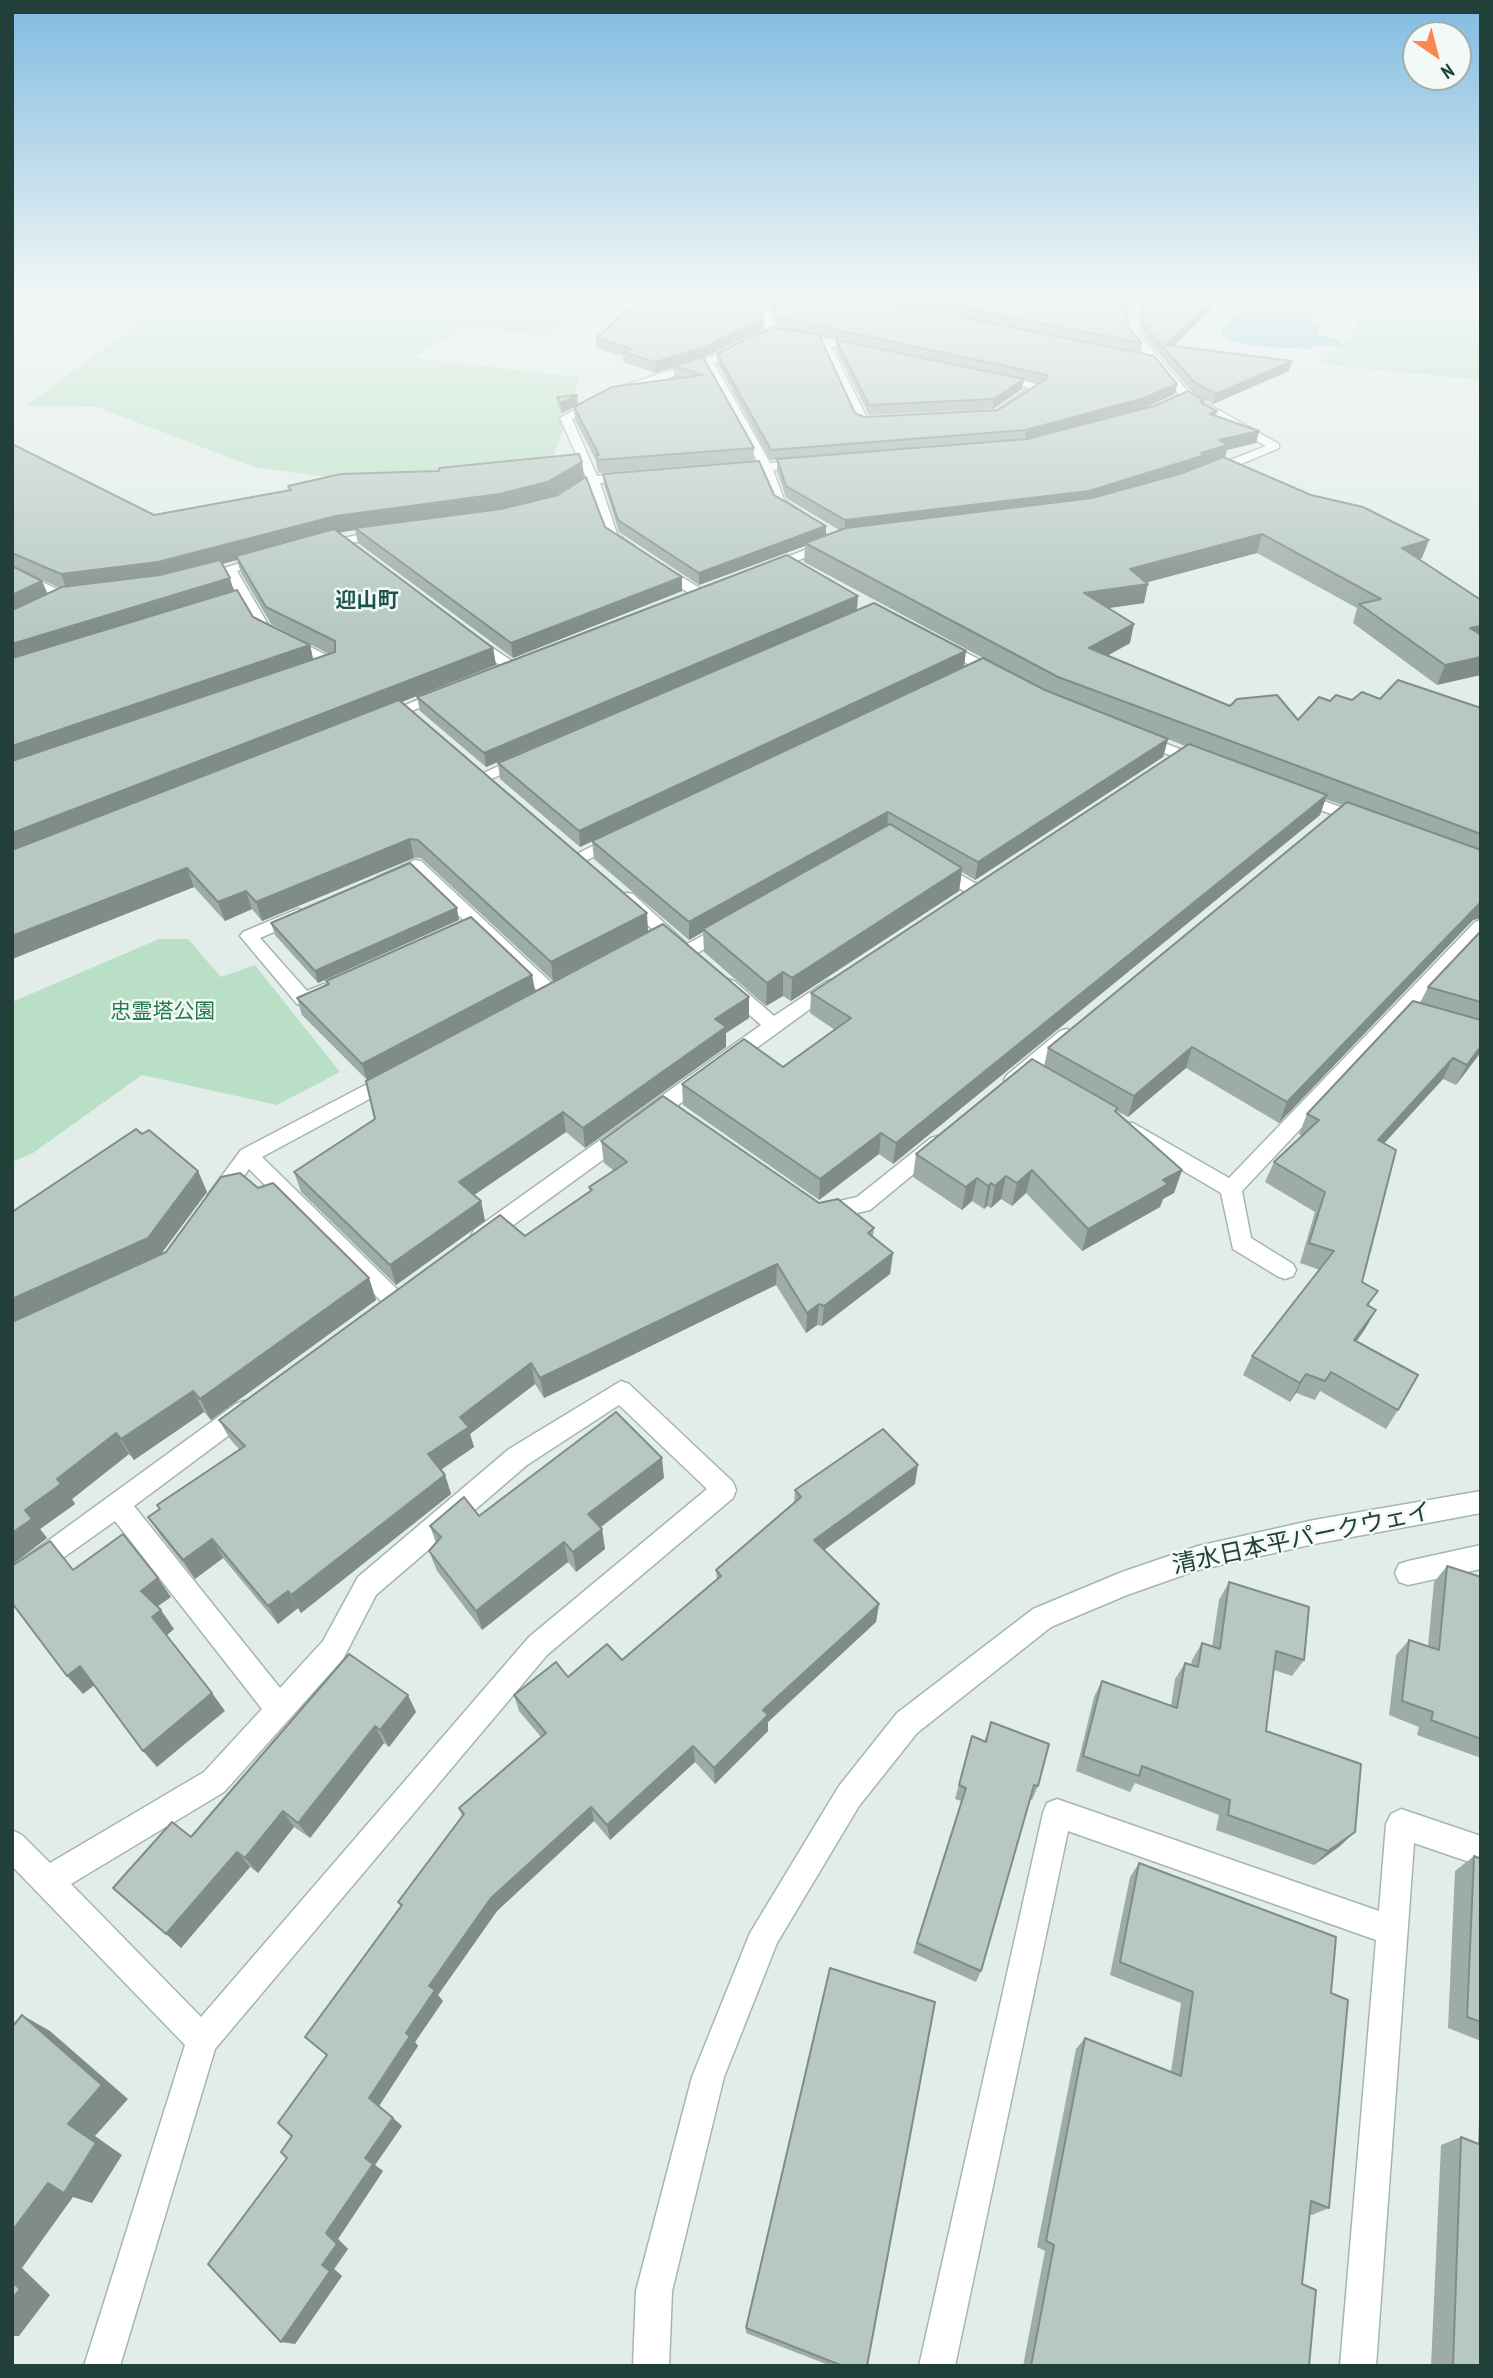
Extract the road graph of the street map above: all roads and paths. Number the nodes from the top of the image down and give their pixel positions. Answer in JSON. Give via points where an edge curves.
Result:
{"nodes":[{"id":1,"x":585,"y":408,"type":"edge"},
{"id":2,"x":733,"y":408,"type":"edge"},
{"id":3,"x":856,"y":408,"type":"edge"},
{"id":4,"x":1007,"y":408,"type":"edge"},
{"id":5,"x":1201,"y":408,"type":"edge"},
{"id":6,"x":820,"y":463,"type":"edge"},
{"id":7,"x":766,"y":467,"type":"junction"},
{"id":8,"x":726,"y":470,"type":"edge"},
{"id":9,"x":646,"y":476,"type":"edge"},
{"id":10,"x":1199,"y":476,"type":"edge"},
{"id":11,"x":593,"y":480,"type":"junction"},
{"id":12,"x":554,"y":504,"type":"edge"},
{"id":13,"x":811,"y":521,"type":"edge"},
{"id":14,"x":394,"y":531,"type":"edge"},
{"id":15,"x":832,"y":534,"type":"edge"},
{"id":16,"x":340,"y":539,"type":"junction"},
{"id":17,"x":303,"y":549,"type":"edge"},
{"id":18,"x":362,"y":555,"type":"edge"},
{"id":19,"x":279,"y":556,"type":"edge"},
{"id":20,"x":788,"y":560,"type":"junction"},
{"id":21,"x":230,"y":570,"type":"junction"},
{"id":22,"x":12,"y":572,"type":"edge"},
{"id":23,"x":809,"y":572,"type":"edge"},
{"id":24,"x":750,"y":574,"type":"edge"},
{"id":25,"x":178,"y":583,"type":"edge"},
{"id":26,"x":698,"y":593,"type":"edge"},
{"id":27,"x":44,"y":609,"type":"edge"},
{"id":28,"x":457,"y":626,"type":"edge"},
{"id":29,"x":922,"y":635,"type":"edge"},
{"id":30,"x":510,"y":666,"type":"edge"},
{"id":31,"x":983,"y":666,"type":"junction"},
{"id":32,"x":307,"y":673,"type":"edge"},
{"id":33,"x":958,"y":678,"type":"edge"},
{"id":34,"x":1016,"y":684,"type":"edge"},
{"id":35,"x":463,"y":685,"type":"edge"},
{"id":36,"x":367,"y":724,"type":"edge"},
{"id":37,"x":1121,"y":731,"type":"edge"},
{"id":38,"x":533,"y":755,"type":"edge"},
{"id":39,"x":1181,"y":755,"type":"junction"},
{"id":40,"x":1221,"y":769,"type":"edge"},
{"id":41,"x":1159,"y":771,"type":"edge"},
{"id":42,"x":483,"y":777,"type":"edge"},
{"id":43,"x":1286,"y":793,"type":"edge"},
{"id":44,"x":1339,"y":811,"type":"junction"},
{"id":45,"x":1375,"y":825,"type":"edge"},
{"id":46,"x":1317,"y":829,"type":"edge"},
{"id":47,"x":630,"y":833,"type":"edge"},
{"id":48,"x":921,"y":857,"type":"edge"},
{"id":49,"x":598,"y":873,"type":"edge"},
{"id":50,"x":364,"y":887,"type":"edge"},
{"id":51,"x":618,"y":890,"type":"edge"},
{"id":52,"x":976,"y":891,"type":"edge"},
{"id":53,"x":313,"y":909,"type":"edge"},
{"id":54,"x":747,"y":918,"type":"edge"},
{"id":55,"x":1481,"y":926,"type":"edge"},
{"id":56,"x":666,"y":932,"type":"junction"},
{"id":57,"x":643,"y":944,"type":"edge"},
{"id":58,"x":688,"y":951,"type":"junction"},
{"id":59,"x":852,"y":973,"type":"edge"},
{"id":60,"x":574,"y":981,"type":"edge"},
{"id":61,"x":341,"y":983,"type":"edge"},
{"id":62,"x":551,"y":993,"type":"junction"},
{"id":63,"x":527,"y":1006,"type":"edge"},
{"id":64,"x":1400,"y":1012,"type":"junction"},
{"id":65,"x":1423,"y":1019,"type":"edge"},
{"id":66,"x":773,"y":1025,"type":"junction"},
{"id":67,"x":1080,"y":1025,"type":"edge"},
{"id":68,"x":418,"y":1064,"type":"edge"},
{"id":69,"x":1026,"y":1070,"type":"junction"},
{"id":70,"x":1051,"y":1084,"type":"edge"},
{"id":71,"x":996,"y":1095,"type":"edge"},
{"id":72,"x":664,"y":1105,"type":"junction"},
{"id":73,"x":1111,"y":1119,"type":"edge"},
{"id":74,"x":686,"y":1120,"type":"edge"},
{"id":75,"x":955,"y":1129,"type":"edge"},
{"id":76,"x":248,"y":1155,"type":"junction"},
{"id":77,"x":1231,"y":1189,"type":"junction"},
{"id":78,"x":808,"y":1206,"type":"edge"},
{"id":79,"x":208,"y":1210,"type":"edge"},
{"id":80,"x":461,"y":1251,"type":"edge"},
{"id":81,"x":1285,"y":1269,"type":"dead end"},
{"id":82,"x":417,"y":1283,"type":"edge"},
{"id":83,"x":394,"y":1300,"type":"junction"},
{"id":84,"x":372,"y":1316,"type":"edge"},
{"id":85,"x":261,"y":1398,"type":"edge"},
{"id":86,"x":1481,"y":1502,"type":"edge"},
{"id":87,"x":117,"y":1504,"type":"junction"},
{"id":88,"x":1481,"y":1557,"type":"edge"},
{"id":89,"x":1408,"y":1573,"type":"dead end"},
{"id":90,"x":12,"y":1582,"type":"edge"},
{"id":91,"x":280,"y":1710,"type":"junction"},
{"id":92,"x":12,"y":1846,"type":"edge"},
{"id":93,"x":1481,"y":1851,"type":"edge"},
{"id":94,"x":46,"y":1882,"type":"junction"},
{"id":95,"x":1394,"y":1931,"type":"junction"},
{"id":96,"x":202,"y":2040,"type":"junction"},
{"id":97,"x":102,"y":2366,"type":"edge"},
{"id":98,"x":651,"y":2366,"type":"edge"},
{"id":99,"x":937,"y":2366,"type":"edge"},
{"id":100,"x":1358,"y":2366,"type":"edge"}],
"edges":[{"from":1,"to":11,"type":"street","via":[[566,418]]},
{"from":2,"to":7,"type":"street"},
{"from":3,"to":4,"type":"street","via":[[863,422],[997,415]]},
{"from":5,"to":10,"type":"street","via":[[1275,446]]},
{"from":6,"to":7,"type":"street"},
{"from":7,"to":8,"type":"street"},
{"from":7,"to":13,"type":"street","via":[[779,502]]},
{"from":9,"to":11,"type":"street"},
{"from":11,"to":12,"type":"street"},
{"from":11,"to":26,"type":"street","via":[[611,536]]},
{"from":14,"to":16,"type":"street"},
{"from":15,"to":20,"type":"street","via":[[842,540]]},
{"from":16,"to":17,"type":"street"},
{"from":16,"to":18,"type":"street"},
{"from":19,"to":21,"type":"street"},
{"from":20,"to":23,"type":"street"},
{"from":20,"to":24,"type":"street"},
{"from":21,"to":25,"type":"street"},
{"from":21,"to":32,"type":"street","via":[[241,600],[264,628],[333,664]]},
{"from":22,"to":27,"type":"street","via":[[72,598]]},
{"from":28,"to":30,"type":"street"},
{"from":29,"to":31,"type":"street"},
{"from":31,"to":33,"type":"street"},
{"from":31,"to":34,"type":"street"},
{"from":35,"to":36,"type":"street","via":[[410,713]]},
{"from":37,"to":39,"type":"street"},
{"from":38,"to":42,"type":"street"},
{"from":39,"to":40,"type":"street"},
{"from":39,"to":41,"type":"street"},
{"from":43,"to":44,"type":"street"},
{"from":44,"to":45,"type":"street"},
{"from":44,"to":46,"type":"street"},
{"from":47,"to":49,"type":"street","via":[[574,852]]},
{"from":48,"to":52,"type":"street"},
{"from":50,"to":62,"type":"street","via":[[415,865],[470,925]]},
{"from":51,"to":56,"type":"street"},
{"from":53,"to":61,"type":"street","via":[[249,936],[253,955],[304,1000]]},
{"from":54,"to":58,"type":"street"},
{"from":55,"to":64,"type":"street"},
{"from":56,"to":57,"type":"street"},
{"from":56,"to":58,"type":"street"},
{"from":58,"to":66,"type":"street"},
{"from":59,"to":66,"type":"street"},
{"from":60,"to":62,"type":"street"},
{"from":62,"to":63,"type":"street"},
{"from":64,"to":65,"type":"street"},
{"from":64,"to":77,"type":"street"},
{"from":66,"to":72,"type":"street"},
{"from":67,"to":69,"type":"street"},
{"from":68,"to":76,"type":"street"},
{"from":69,"to":70,"type":"street"},
{"from":69,"to":71,"type":"street"},
{"from":72,"to":74,"type":"street"},
{"from":72,"to":80,"type":"street"},
{"from":73,"to":77,"type":"street"},
{"from":75,"to":78,"type":"street","via":[[863,1205],[819,1214]]},
{"from":76,"to":79,"type":"street"},
{"from":76,"to":83,"type":"street"},
{"from":77,"to":81,"type":"street","via":[[1241,1243]]},
{"from":82,"to":83,"type":"street"},
{"from":83,"to":84,"type":"street"},
{"from":85,"to":87,"type":"street"},
{"from":86,"to":98,"type":"street","name":"清水日本平パークウェイ","via":[[1211,1555],[1122,1584],[1042,1618],[907,1723],[849,1796],[755,1957],[708,2077],[654,2291]]},
{"from":87,"to":90,"type":"street"},
{"from":87,"to":91,"type":"street"},
{"from":88,"to":89,"type":"street"},
{"from":91,"to":94,"type":"street","via":[[214,1782]]},
{"from":91,"to":96,"type":"street","via":[[333,1650],[368,1586],[518,1458],[621,1391],[724,1490],[538,1646]]},
{"from":92,"to":94,"type":"street"},
{"from":93,"to":95,"type":"street","via":[[1401,1824]]},
{"from":94,"to":96,"type":"street"},
{"from":95,"to":99,"type":"street","via":[[1057,1813]]},
{"from":95,"to":100,"type":"street"},
{"from":96,"to":97,"type":"street"}]}
